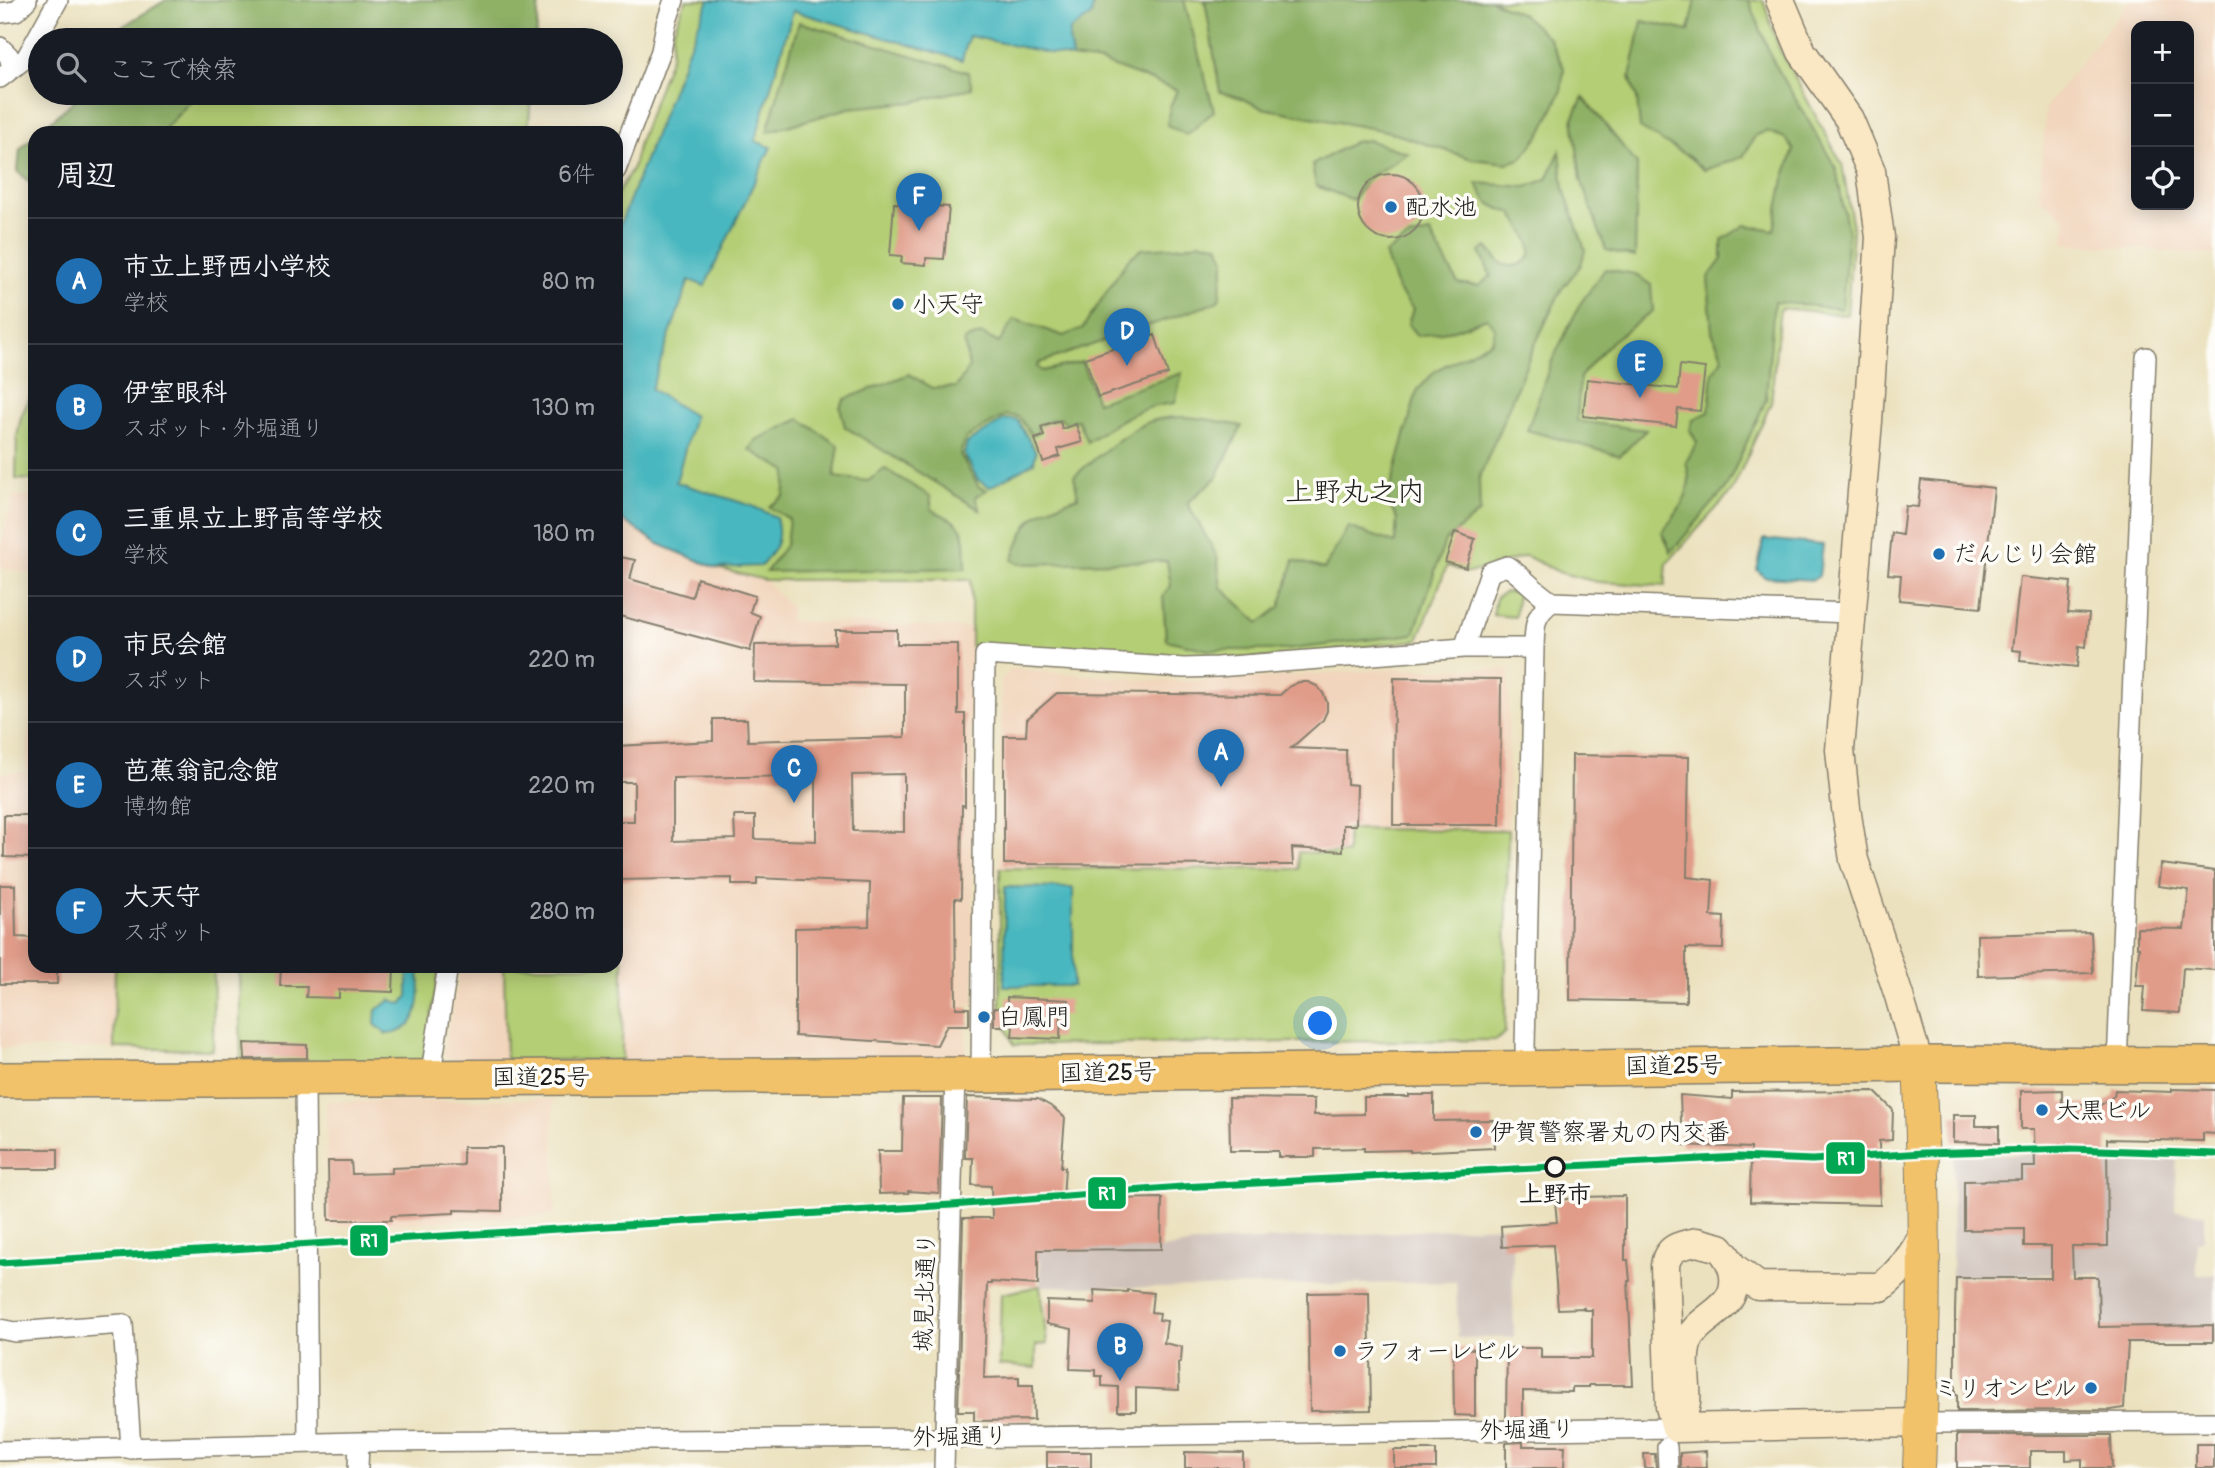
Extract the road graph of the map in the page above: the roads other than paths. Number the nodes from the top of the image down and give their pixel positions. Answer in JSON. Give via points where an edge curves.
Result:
{"nodes":[{"id":1,"x":27,"y":0,"type":"edge"},
{"id":2,"x":58,"y":0,"type":"edge"},
{"id":3,"x":674,"y":0,"type":"edge"},
{"id":4,"x":1780,"y":0,"type":"edge"},
{"id":5,"x":0,"y":13,"type":"edge"},
{"id":6,"x":43,"y":28,"type":"edge"},
{"id":7,"x":0,"y":47,"type":"edge"},
{"id":8,"x":28,"y":54,"type":"edge"},
{"id":9,"x":6,"y":73,"type":"edge"},
{"id":10,"x":623,"y":151,"type":"edge"},
{"id":11,"x":2146,"y":357,"type":"dead end"},
{"id":12,"x":1552,"y":602,"type":"junction"},
{"id":13,"x":1851,"y":613,"type":"junction"},
{"id":14,"x":1464,"y":648,"type":"junction"},
{"id":15,"x":1534,"y":648,"type":"junction"},
{"id":16,"x":447,"y":973,"type":"edge"},
{"id":17,"x":1919,"y":1064,"type":"junction"},
{"id":18,"x":2117,"y":1065,"type":"junction"},
{"id":19,"x":2215,"y":1065,"type":"edge"},
{"id":20,"x":1527,"y":1068,"type":"junction"},
{"id":21,"x":968,"y":1075,"type":"junction"},
{"id":22,"x":430,"y":1078,"type":"junction"},
{"id":23,"x":0,"y":1080,"type":"edge"},
{"id":24,"x":305,"y":1080,"type":"junction"},
{"id":25,"x":1923,"y":1235,"type":"junction"},
{"id":26,"x":1733,"y":1267,"type":"junction"},
{"id":27,"x":0,"y":1329,"type":"edge"},
{"id":28,"x":2215,"y":1422,"type":"edge"},
{"id":29,"x":1920,"y":1423,"type":"junction"},
{"id":30,"x":944,"y":1438,"type":"junction"},
{"id":31,"x":1671,"y":1438,"type":"junction"},
{"id":32,"x":359,"y":1442,"type":"junction"},
{"id":33,"x":308,"y":1443,"type":"junction"},
{"id":34,"x":131,"y":1449,"type":"junction"},
{"id":35,"x":0,"y":1451,"type":"edge"},
{"id":36,"x":358,"y":1468,"type":"edge"},
{"id":37,"x":944,"y":1468,"type":"edge"},
{"id":38,"x":1668,"y":1468,"type":"edge"},
{"id":39,"x":1919,"y":1468,"type":"edge"}],
"edges":[{"from":1,"to":5,"type":"street","via":[[16,11]]},
{"from":2,"to":6,"type":"street"},
{"from":3,"to":10,"type":"street","via":[[661,51]]},
{"from":4,"to":13,"type":"street","via":[[1802,52],[1849,120],[1871,171],[1881,237]]},
{"from":7,"to":9,"type":"street","via":[[9,56]]},
{"from":8,"to":9,"type":"street"},
{"from":11,"to":18,"type":"street"},
{"from":12,"to":13,"type":"street"},
{"from":12,"to":14,"type":"street","via":[[1507,566],[1490,572]]},
{"from":12,"to":15,"type":"street","via":[[1535,621]]},
{"from":13,"to":17,"type":"street","via":[[1840,750],[1847,821],[1854,860]]},
{"from":14,"to":15,"type":"street"},
{"from":14,"to":21,"type":"street","name":"城見北通り","via":[[1184,668],[985,655]]},
{"from":15,"to":20,"type":"street"},
{"from":16,"to":22,"type":"street"},
{"from":17,"to":18,"type":"highway","name":"国道25号"},
{"from":17,"to":20,"type":"highway","name":"国道25号"},
{"from":17,"to":25,"type":"main road"},
{"from":18,"to":19,"type":"highway","name":"国道25号"},
{"from":20,"to":21,"type":"highway","name":"国道25号"},
{"from":21,"to":22,"type":"highway","name":"国道25号"},
{"from":21,"to":30,"type":"street","name":"城見北通り"},
{"from":22,"to":24,"type":"highway","name":"国道25号"},
{"from":23,"to":24,"type":"highway","name":"国道25号"},
{"from":24,"to":33,"type":"street"},
{"from":25,"to":26,"type":"street","via":[[1902,1268],[1881,1287],[1758,1286]]},
{"from":25,"to":29,"type":"main road"},
{"from":26,"to":31,"type":"street","via":[[1733,1292],[1727,1304],[1703,1322],[1687,1343],[1686,1406]]},
{"from":26,"to":31,"type":"street","via":[[1720,1248],[1697,1242],[1672,1249],[1666,1256]]},
{"from":27,"to":34,"type":"street","via":[[15,1332],[123,1324]]},
{"from":28,"to":29,"type":"street"},
{"from":29,"to":31,"type":"street","name":"外堀通り"},
{"from":29,"to":39,"type":"main road"},
{"from":30,"to":31,"type":"street","name":"外堀通り"},
{"from":30,"to":32,"type":"street","name":"外堀通り"},
{"from":30,"to":37,"type":"street","name":"城見北通り"},
{"from":31,"to":38,"type":"street"},
{"from":32,"to":33,"type":"street","name":"外堀通り"},
{"from":32,"to":36,"type":"street"},
{"from":33,"to":34,"type":"street","name":"外堀通り"},
{"from":34,"to":35,"type":"street","name":"外堀通り"}]}
